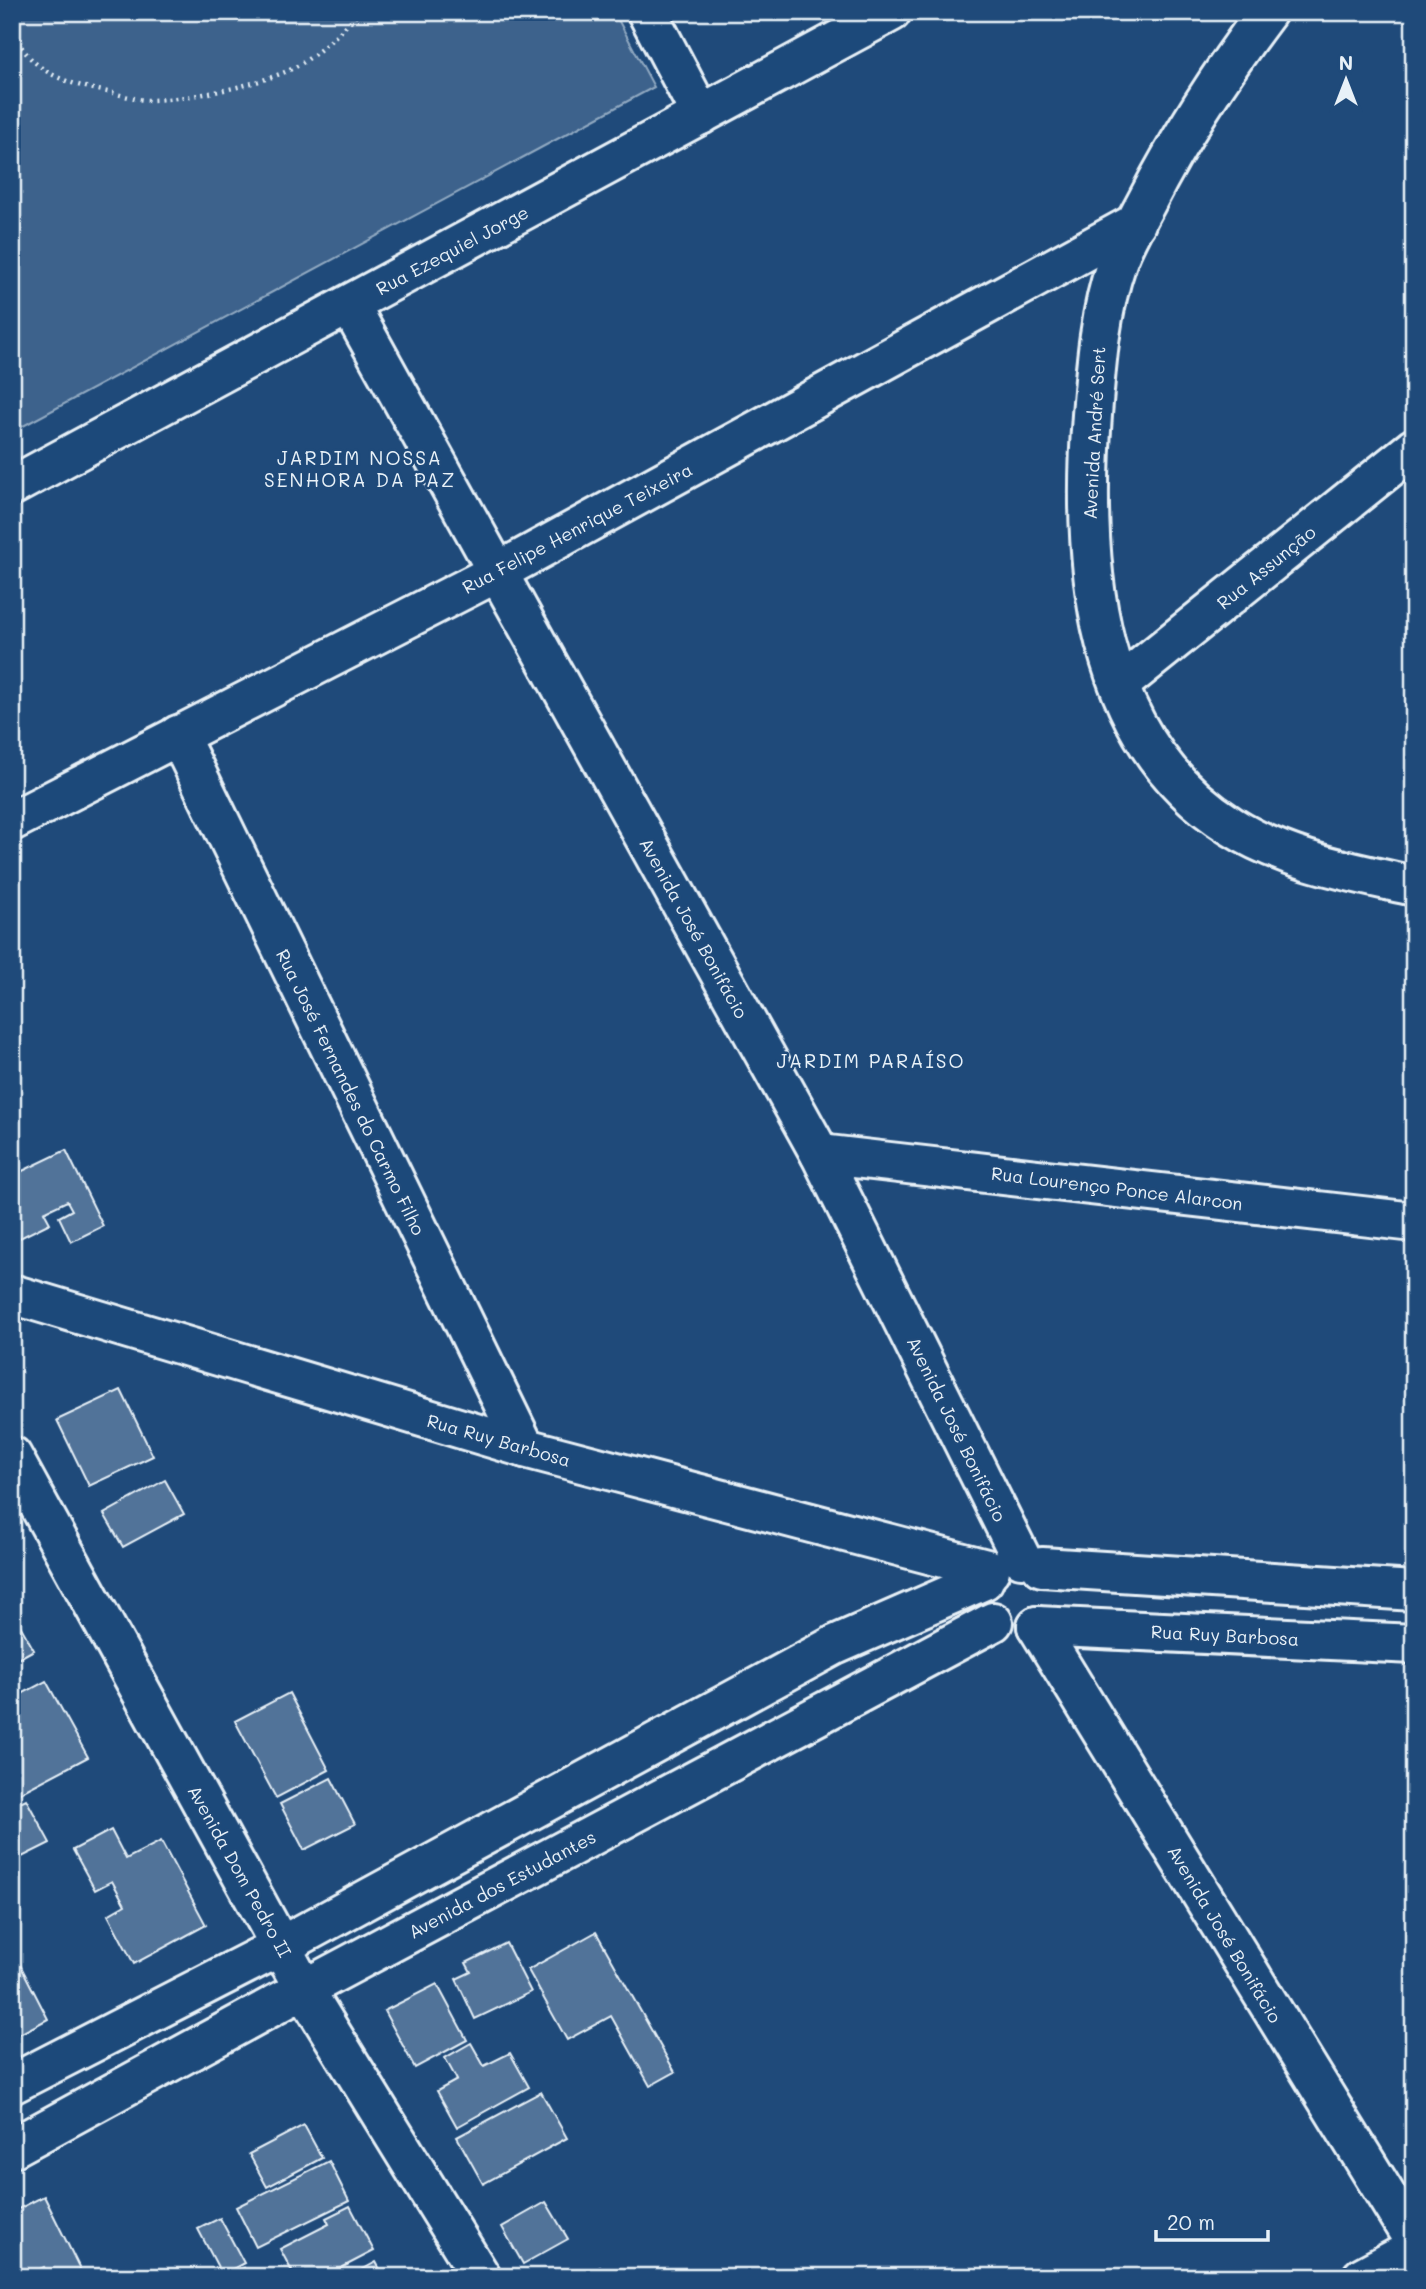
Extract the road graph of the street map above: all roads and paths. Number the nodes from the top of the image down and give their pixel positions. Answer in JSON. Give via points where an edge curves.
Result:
{"nodes":[{"id":1,"x":359,"y":12,"type":"edge"},
{"id":2,"x":647,"y":12,"type":"edge"},
{"id":3,"x":1267,"y":12,"type":"edge"},
{"id":4,"x":888,"y":13,"type":"edge"},
{"id":5,"x":12,"y":28,"type":"edge"},
{"id":6,"x":701,"y":115,"type":"junction"},
{"id":7,"x":1136,"y":223,"type":"junction"},
{"id":8,"x":350,"y":306,"type":"junction"},
{"id":9,"x":1414,"y":448,"type":"edge"},
{"id":10,"x":12,"y":486,"type":"edge"},
{"id":11,"x":496,"y":573,"type":"junction"},
{"id":12,"x":1119,"y":685,"type":"junction"},
{"id":13,"x":178,"y":735,"type":"junction"},
{"id":14,"x":12,"y":821,"type":"edge"},
{"id":15,"x":1414,"y":886,"type":"edge"},
{"id":16,"x":820,"y":1154,"type":"junction"},
{"id":17,"x":1414,"y":1222,"type":"edge"},
{"id":18,"x":12,"y":1294,"type":"edge"},
{"id":19,"x":525,"y":1448,"type":"junction"},
{"id":20,"x":12,"y":1456,"type":"edge"},
{"id":21,"x":1009,"y":1569,"type":"junction"},
{"id":22,"x":1414,"y":1591,"type":"edge"},
{"id":23,"x":993,"y":1622,"type":"junction"},
{"id":24,"x":1037,"y":1626,"type":"junction"},
{"id":25,"x":1414,"y":1644,"type":"edge"},
{"id":26,"x":281,"y":1945,"type":"junction"},
{"id":27,"x":304,"y":1989,"type":"junction"},
{"id":28,"x":12,"y":2084,"type":"edge"},
{"id":29,"x":12,"y":2148,"type":"edge"},
{"id":30,"x":1414,"y":2241,"type":"edge"},
{"id":31,"x":1414,"y":2249,"type":"edge"},
{"id":32,"x":481,"y":2277,"type":"edge"},
{"id":33,"x":1362,"y":2277,"type":"edge"}],
"edges":[{"from":1,"to":5,"type":"path","via":[[336,38],[286,71],[232,87],[148,100],[59,80],[18,43]]},
{"from":2,"to":6,"type":"street"},
{"from":3,"to":7,"type":"street","name":"Avenida André Sert","via":[[1174,148]]},
{"from":4,"to":6,"type":"street","name":"Rua Ezequiel Jorge"},
{"from":6,"to":8,"type":"street","name":"Rua Ezequiel Jorge"},
{"from":7,"to":11,"type":"street","name":"Rua Felipe Henrique Teixeira"},
{"from":7,"to":12,"type":"street","name":"Avenida André Sert","via":[[1117,262],[1106,304],[1089,457],[1088,535],[1096,605]]},
{"from":8,"to":10,"type":"street","name":"Rua Ezequiel Jorge"},
{"from":8,"to":11,"type":"street","name":"Avenida José Bonifácio"},
{"from":9,"to":12,"type":"street","name":"Rua Assunção"},
{"from":11,"to":13,"type":"street","name":"Rua Felipe Henrique Teixeira"},
{"from":11,"to":16,"type":"street","name":"Avenida José Bonifácio"},
{"from":12,"to":15,"type":"street","name":"Avenida André Sert","via":[[1142,734],[1173,776],[1231,826],[1279,851]]},
{"from":13,"to":14,"type":"street","name":"Rua Felipe Henrique Teixeira"},
{"from":13,"to":19,"type":"street","name":"Rua José Fernandes do Carmo Filho"},
{"from":16,"to":17,"type":"street","name":"Rua Lourenço Ponce Alarcon"},
{"from":16,"to":21,"type":"street","name":"Avenida José Bonifácio"},
{"from":18,"to":19,"type":"street","name":"Rua Ruy Barbosa"},
{"from":19,"to":21,"type":"street","name":"Rua Ruy Barbosa"},
{"from":20,"to":26,"type":"street","name":"Avenida Dom Pedro II"},
{"from":21,"to":22,"type":"street","name":"Rua Ruy Barbosa"},
{"from":21,"to":23,"type":"street","via":[[982,1602]]},
{"from":21,"to":24,"type":"street","via":[[1050,1576],[1052,1609]]},
{"from":21,"to":26,"type":"street","via":[[835,1646]]},
{"from":23,"to":24,"type":"street","via":[[1014,1631]]},
{"from":23,"to":27,"type":"street","name":"Avenida dos Estudantes"},
{"from":24,"to":25,"type":"street","name":"Rua Ruy Barbosa"},
{"from":24,"to":30,"type":"street","name":"Avenida José Bonifácio"},
{"from":26,"to":27,"type":"street","name":"Avenida Dom Pedro II"},
{"from":26,"to":28,"type":"street"},
{"from":27,"to":29,"type":"street","name":"Avenida dos Estudantes"},
{"from":27,"to":32,"type":"street","name":"Avenida Dom Pedro II"},
{"from":31,"to":33,"type":"street"}]}
